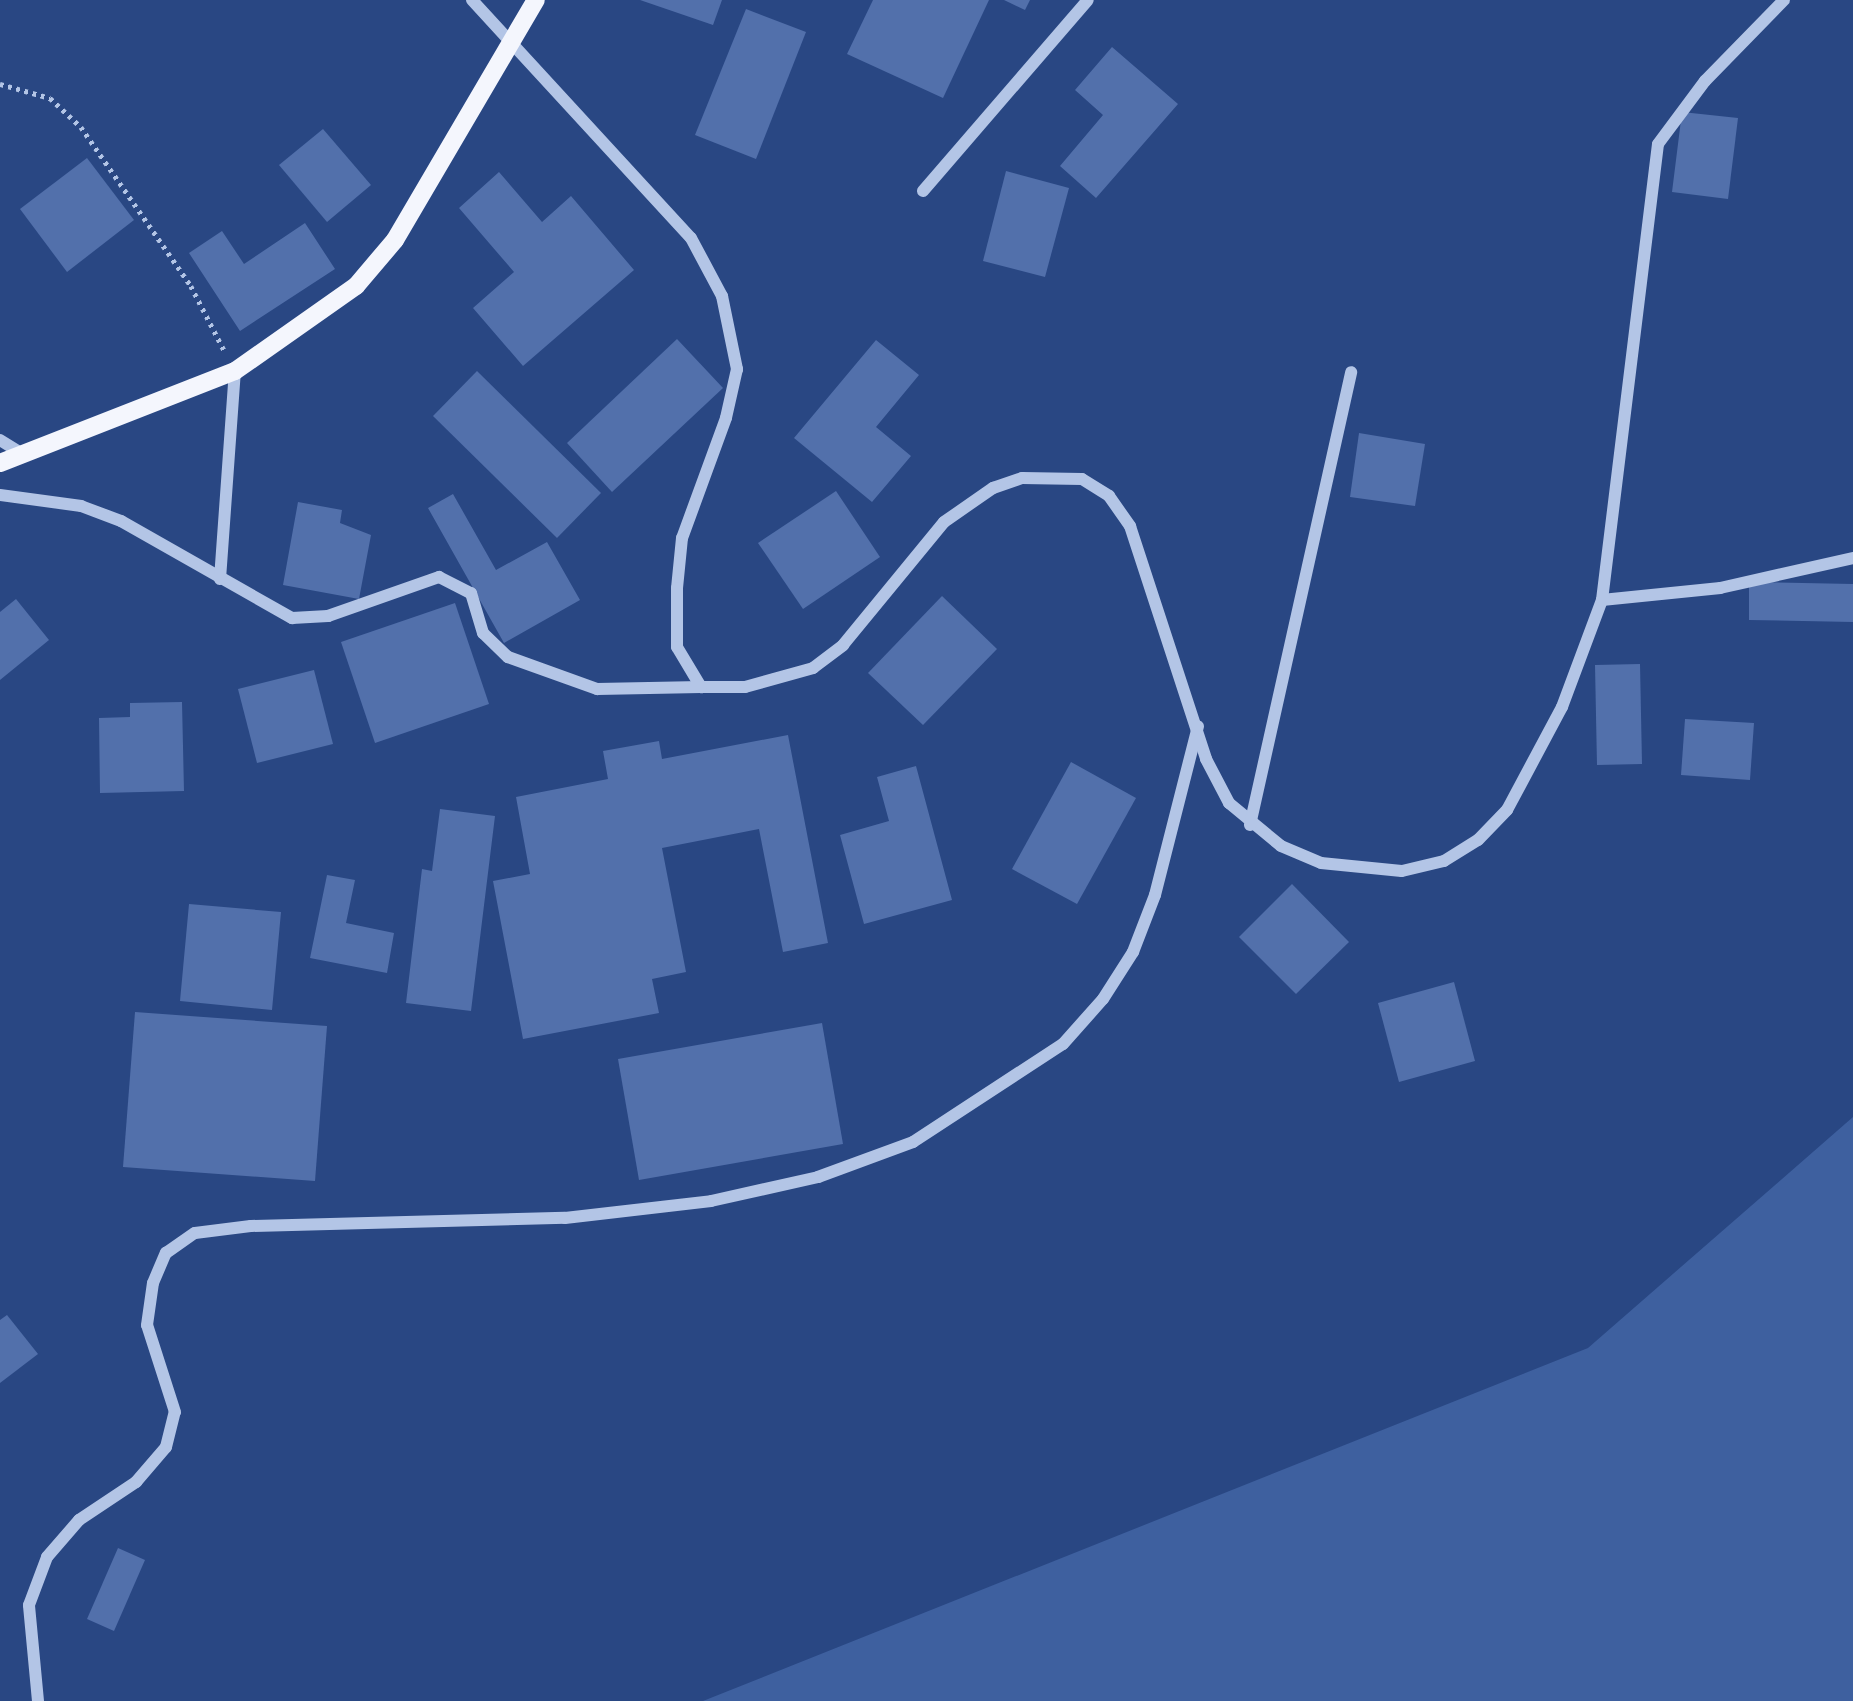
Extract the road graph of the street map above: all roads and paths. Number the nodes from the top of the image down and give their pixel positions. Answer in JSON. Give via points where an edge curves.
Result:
{"nodes":[{"id":1,"x":472,"y":0,"type":"edge"},
{"id":2,"x":536,"y":0,"type":"edge"},
{"id":3,"x":1088,"y":0,"type":"edge"},
{"id":4,"x":1784,"y":0,"type":"edge"},
{"id":5,"x":512,"y":45,"type":"junction"},
{"id":6,"x":0,"y":84,"type":"edge"},
{"id":7,"x":923,"y":191,"type":"dead end"},
{"id":8,"x":235,"y":371,"type":"junction"},
{"id":9,"x":1351,"y":372,"type":"dead end"},
{"id":10,"x":0,"y":440,"type":"edge"},
{"id":11,"x":19,"y":452,"type":"junction"},
{"id":12,"x":0,"y":463,"type":"edge"},
{"id":13,"x":0,"y":495,"type":"edge"},
{"id":14,"x":1853,"y":558,"type":"edge"},
{"id":15,"x":220,"y":579,"type":"junction"},
{"id":16,"x":1602,"y":600,"type":"junction"},
{"id":17,"x":701,"y":687,"type":"junction"},
{"id":18,"x":1199,"y":722,"type":"junction"},
{"id":19,"x":1250,"y":825,"type":"junction"},
{"id":20,"x":38,"y":1701,"type":"edge"}],
"edges":[{"from":1,"to":5,"type":"street"},
{"from":2,"to":5,"type":"main road"},
{"from":3,"to":7,"type":"street"},
{"from":4,"to":16,"type":"street","via":[[1705,81],[1658,144]]},
{"from":5,"to":8,"type":"main road","via":[[395,240],[356,286]]},
{"from":5,"to":17,"type":"street","via":[[691,238],[733,331],[737,369],[726,418],[681,538],[677,647]]},
{"from":6,"to":8,"type":"path","via":[[50,98],[80,127],[191,286]]},
{"from":8,"to":11,"type":"main road"},
{"from":8,"to":15,"type":"street"},
{"from":9,"to":19,"type":"street"},
{"from":10,"to":11,"type":"street"},
{"from":11,"to":12,"type":"main road"},
{"from":13,"to":15,"type":"street","via":[[81,506],[121,521]]},
{"from":14,"to":16,"type":"street","via":[[1720,587]]},
{"from":15,"to":17,"type":"street","via":[[292,618],[328,615],[439,577],[471,593],[483,633],[508,657],[597,689]]},
{"from":16,"to":19,"type":"street","via":[[1533,768],[1478,840],[1444,861],[1402,871],[1363,870],[1321,863]]},
{"from":17,"to":18,"type":"street","via":[[745,687],[813,668],[843,645],[944,522],[993,488],[1053,474],[1082,479],[1109,496],[1129,526]]},
{"from":18,"to":19,"type":"street","via":[[1206,759],[1229,803]]},
{"from":18,"to":20,"type":"street","via":[[1155,895],[1133,952],[1103,999],[1063,1044],[913,1142],[818,1177],[712,1200],[565,1218],[251,1226],[195,1233],[166,1253],[153,1283],[147,1325],[175,1412],[166,1447],[136,1482],[79,1520],[47,1557],[29,1605]]}]}
